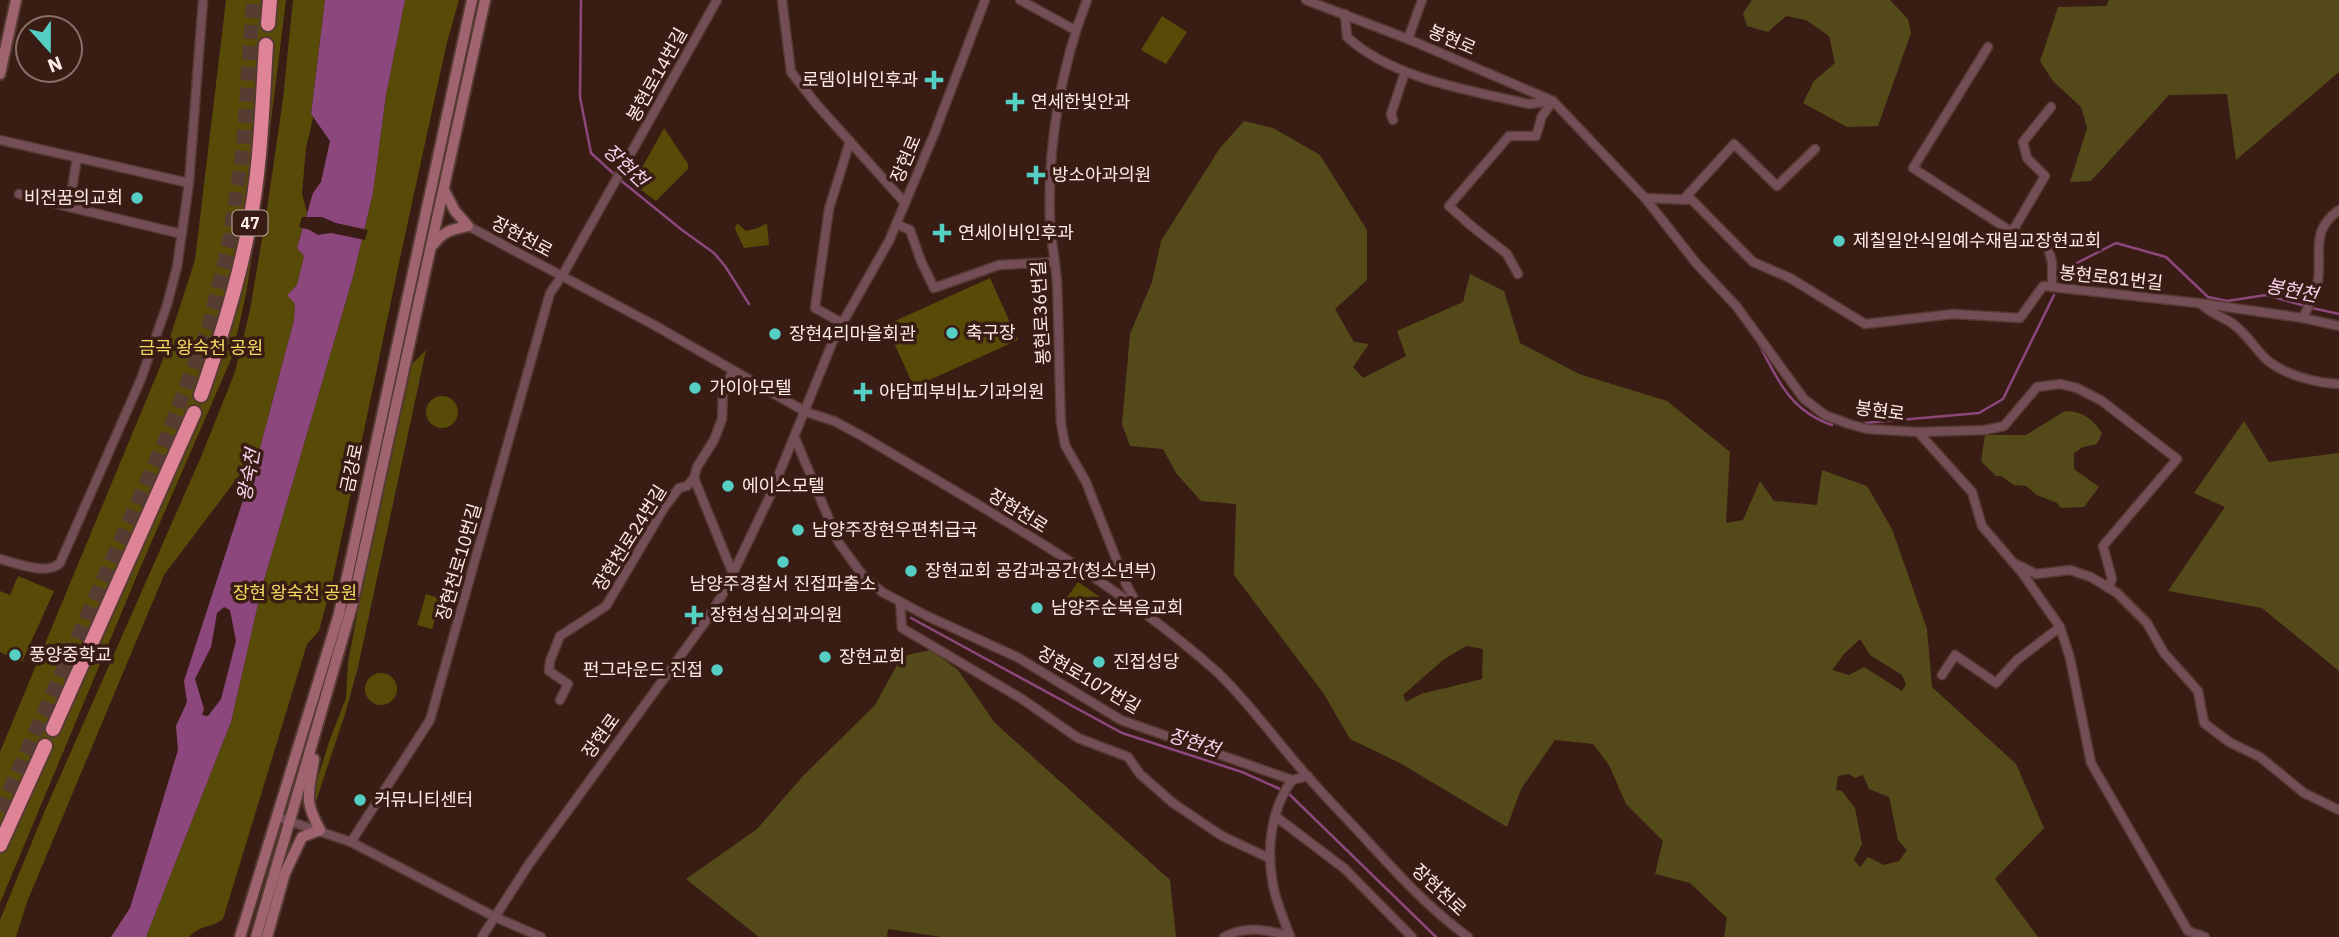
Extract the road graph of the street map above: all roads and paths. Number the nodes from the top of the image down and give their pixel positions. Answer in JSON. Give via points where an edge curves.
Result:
{"nodes":[{"id":1,"x":16,"y":0,"type":"edge"},
{"id":2,"x":203,"y":0,"type":"edge"},
{"id":3,"x":270,"y":0,"type":"edge"},
{"id":4,"x":472,"y":0,"type":"edge"},
{"id":5,"x":485,"y":0,"type":"edge"},
{"id":6,"x":717,"y":0,"type":"edge"},
{"id":7,"x":782,"y":0,"type":"edge"},
{"id":8,"x":985,"y":0,"type":"edge"},
{"id":9,"x":1020,"y":0,"type":"edge"},
{"id":10,"x":1087,"y":0,"type":"edge"},
{"id":11,"x":1306,"y":0,"type":"edge"},
{"id":12,"x":1422,"y":0,"type":"edge"},
{"id":13,"x":1324,"y":3,"type":"edge"},
{"id":14,"x":1345,"y":14,"type":"junction"},
{"id":15,"x":268,"y":23,"type":"dead end"},
{"id":16,"x":1075,"y":30,"type":"junction"},
{"id":17,"x":1408,"y":39,"type":"junction"},
{"id":18,"x":266,"y":45,"type":"dead end"},
{"id":19,"x":1987,"y":47,"type":"dead end"},
{"id":20,"x":1405,"y":72,"type":"junction"},
{"id":21,"x":0,"y":74,"type":"edge"},
{"id":22,"x":1553,"y":101,"type":"junction"},
{"id":23,"x":2051,"y":107,"type":"dead end"},
{"id":24,"x":1393,"y":120,"type":"dead end"},
{"id":25,"x":0,"y":140,"type":"edge"},
{"id":26,"x":850,"y":141,"type":"junction"},
{"id":27,"x":1815,"y":149,"type":"dead end"},
{"id":28,"x":77,"y":158,"type":"junction"},
{"id":29,"x":189,"y":183,"type":"junction"},
{"id":30,"x":443,"y":189,"type":"junction"},
{"id":31,"x":19,"y":194,"type":"dead end"},
{"id":32,"x":1645,"y":198,"type":"junction"},
{"id":33,"x":1684,"y":199,"type":"junction"},
{"id":34,"x":905,"y":203,"type":"junction"},
{"id":35,"x":69,"y":207,"type":"junction"},
{"id":36,"x":2339,"y":210,"type":"edge"},
{"id":37,"x":896,"y":224,"type":"junction"},
{"id":38,"x":468,"y":226,"type":"junction"},
{"id":39,"x":2012,"y":232,"type":"junction"},
{"id":40,"x":182,"y":234,"type":"junction"},
{"id":41,"x":431,"y":247,"type":"junction"},
{"id":42,"x":1055,"y":262,"type":"junction"},
{"id":43,"x":1518,"y":274,"type":"dead end"},
{"id":44,"x":562,"y":276,"type":"junction"},
{"id":45,"x":2052,"y":287,"type":"junction"},
{"id":46,"x":2200,"y":303,"type":"junction"},
{"id":47,"x":2304,"y":315,"type":"junction"},
{"id":48,"x":842,"y":323,"type":"junction"},
{"id":49,"x":2339,"y":326,"type":"edge"},
{"id":50,"x":733,"y":371,"type":"junction"},
{"id":51,"x":2339,"y":384,"type":"edge"},
{"id":52,"x":201,"y":395,"type":"dead end"},
{"id":53,"x":806,"y":412,"type":"junction"},
{"id":54,"x":194,"y":413,"type":"dead end"},
{"id":55,"x":1918,"y":432,"type":"junction"},
{"id":56,"x":795,"y":438,"type":"junction"},
{"id":57,"x":694,"y":478,"type":"junction"},
{"id":58,"x":0,"y":559,"type":"edge"},
{"id":59,"x":2012,"y":562,"type":"junction"},
{"id":60,"x":733,"y":574,"type":"junction"},
{"id":61,"x":1127,"y":587,"type":"junction"},
{"id":62,"x":2108,"y":588,"type":"junction"},
{"id":63,"x":1120,"y":596,"type":"junction"},
{"id":64,"x":900,"y":603,"type":"junction"},
{"id":65,"x":1141,"y":611,"type":"junction"},
{"id":66,"x":2060,"y":627,"type":"junction"},
{"id":67,"x":1942,"y":675,"type":"dead end"},
{"id":68,"x":560,"y":700,"type":"dead end"},
{"id":69,"x":319,"y":723,"type":"junction"},
{"id":70,"x":52,"y":729,"type":"dead end"},
{"id":71,"x":45,"y":747,"type":"dead end"},
{"id":72,"x":1308,"y":776,"type":"junction"},
{"id":73,"x":1291,"y":783,"type":"junction"},
{"id":74,"x":2339,"y":810,"type":"edge"},
{"id":75,"x":1275,"y":816,"type":"junction"},
{"id":76,"x":283,"y":818,"type":"junction"},
{"id":77,"x":320,"y":830,"type":"junction"},
{"id":78,"x":351,"y":842,"type":"junction"},
{"id":79,"x":0,"y":845,"type":"edge"},
{"id":80,"x":1269,"y":858,"type":"junction"},
{"id":81,"x":495,"y":917,"type":"junction"},
{"id":82,"x":2189,"y":934,"type":"edge"},
{"id":83,"x":1290,"y":936,"type":"edge"},
{"id":84,"x":240,"y":937,"type":"edge"},
{"id":85,"x":256,"y":937,"type":"edge"},
{"id":86,"x":267,"y":937,"type":"edge"},
{"id":87,"x":482,"y":937,"type":"edge"},
{"id":88,"x":541,"y":937,"type":"edge"},
{"id":89,"x":1224,"y":937,"type":"edge"},
{"id":90,"x":1412,"y":937,"type":"edge"},
{"id":91,"x":1468,"y":937,"type":"edge"},
{"id":92,"x":2205,"y":937,"type":"edge"}],
"edges":[{"from":1,"to":21,"type":"main road"},
{"from":2,"to":29,"type":"street"},
{"from":3,"to":15,"type":"highway"},
{"from":4,"to":76,"type":"main road","name":"금강로","via":[[339,614]]},
{"from":5,"to":30,"type":"main road","name":"금강로"},
{"from":6,"to":44,"type":"street","name":"봉현로14번길"},
{"from":7,"to":26,"type":"street","via":[[791,72]]},
{"from":8,"to":34,"type":"street","name":"장현로"},
{"from":9,"to":16,"type":"street"},
{"from":10,"to":16,"type":"street","name":"봉현로36번길"},
{"from":11,"to":13,"type":"street","name":"봉현로"},
{"from":12,"to":17,"type":"street"},
{"from":13,"to":14,"type":"street","name":"봉현로"},
{"from":14,"to":17,"type":"street","name":"봉현로"},
{"from":14,"to":20,"type":"street","via":[[1347,37]]},
{"from":16,"to":42,"type":"street","name":"봉현로36번길","via":[[1053,147],[1050,222]]},
{"from":17,"to":22,"type":"street","name":"봉현로"},
{"from":18,"to":52,"type":"highway","number":"47","via":[[249,229],[230,310]]},
{"from":19,"to":39,"type":"street","via":[[1913,168]]},
{"from":20,"to":22,"type":"street","via":[[1529,104]]},
{"from":20,"to":24,"type":"street"},
{"from":22,"to":32,"type":"street","name":"봉현로"},
{"from":22,"to":43,"type":"street","via":[[1536,136],[1509,136],[1449,206],[1507,254]]},
{"from":23,"to":39,"type":"street","via":[[2023,142],[2027,158],[2045,176]]},
{"from":25,"to":28,"type":"street"},
{"from":26,"to":34,"type":"street"},
{"from":26,"to":48,"type":"street","via":[[829,209],[815,308]]},
{"from":27,"to":33,"type":"street","via":[[1777,186],[1734,144]]},
{"from":28,"to":29,"type":"street"},
{"from":28,"to":35,"type":"street"},
{"from":29,"to":40,"type":"street"},
{"from":30,"to":38,"type":"main road"},
{"from":30,"to":41,"type":"main road","name":"금강로"},
{"from":31,"to":35,"type":"street"},
{"from":32,"to":33,"type":"street"},
{"from":32,"to":55,"type":"street","name":"봉현로","via":[[1737,307],[1804,399],[1825,415],[1849,424]]},
{"from":33,"to":45,"type":"street","name":"봉현로81번길","via":[[1692,200],[1753,262],[1790,278],[1866,324],[1953,314],[2020,318],[2043,286]]},
{"from":34,"to":37,"type":"street","name":"장현로"},
{"from":35,"to":40,"type":"street"},
{"from":36,"to":47,"type":"street","via":[[2320,227],[2318,283]]},
{"from":37,"to":42,"type":"street","via":[[910,230],[934,288],[999,265]]},
{"from":37,"to":48,"type":"street","name":"장현로"},
{"from":38,"to":41,"type":"main road","via":[[449,230]]},
{"from":38,"to":44,"type":"street","name":"장현천로"},
{"from":39,"to":45,"type":"street","via":[[2048,248]]},
{"from":40,"to":58,"type":"street","via":[[151,354],[60,563],[46,569]]},
{"from":41,"to":69,"type":"main road","name":"금강로","via":[[352,606]]},
{"from":42,"to":61,"type":"street","name":"봉현로36번길","via":[[1065,445],[1086,482]]},
{"from":44,"to":50,"type":"street","name":"장현천로"},
{"from":44,"to":78,"type":"street","name":"장현천로10번길","via":[[550,293],[430,720]]},
{"from":45,"to":46,"type":"street","name":"봉현로81번길"},
{"from":46,"to":47,"type":"street","name":"봉현로81번길"},
{"from":46,"to":51,"type":"street","via":[[2210,314],[2232,323],[2268,360],[2305,379]]},
{"from":47,"to":49,"type":"street","name":"봉현로81번길"},
{"from":48,"to":53,"type":"street","name":"장현로"},
{"from":50,"to":53,"type":"street","name":"장현천로"},
{"from":50,"to":57,"type":"street","name":"장현천로24번길","via":[[723,391],[722,419]]},
{"from":53,"to":56,"type":"street","name":"장현로"},
{"from":53,"to":63,"type":"street","name":"장현천로","via":[[862,436]]},
{"from":54,"to":70,"type":"highway"},
{"from":55,"to":59,"type":"street","name":"봉현로","via":[[1972,492],[1982,526]]},
{"from":55,"to":62,"type":"street","via":[[2004,426],[2037,387],[2060,384],[2102,401],[2177,459],[2103,546],[2112,579]]},
{"from":56,"to":60,"type":"street","name":"장현로"},
{"from":56,"to":64,"type":"street","name":"장현로107번길","via":[[839,543],[864,577]]},
{"from":57,"to":60,"type":"street"},
{"from":57,"to":68,"type":"street","name":"장현천로24번길","via":[[679,488],[664,508],[606,606],[560,636],[549,671],[568,684]]},
{"from":59,"to":62,"type":"street","via":[[2036,574],[2070,570]]},
{"from":59,"to":66,"type":"street","name":"봉현로"},
{"from":60,"to":81,"type":"street","name":"장현로","via":[[708,618]]},
{"from":61,"to":63,"type":"street"},
{"from":61,"to":65,"type":"street","name":"봉현로36번길"},
{"from":62,"to":74,"type":"street","via":[[2147,623],[2164,653],[2198,691],[2204,723],[2260,757],[2304,793]]},
{"from":63,"to":65,"type":"street","name":"장현천로"},
{"from":64,"to":73,"type":"street","name":"장현로107번길","via":[[1017,657],[1121,720]]},
{"from":64,"to":80,"type":"street","via":[[902,628],[1078,738],[1128,757],[1140,774],[1174,803],[1222,836]]},
{"from":65,"to":72,"type":"street","name":"장현천로","via":[[1217,672]]},
{"from":66,"to":67,"type":"street","via":[[1996,682],[1955,655]]},
{"from":66,"to":82,"type":"street","name":"봉현로","via":[[2091,764]]},
{"from":69,"to":76,"type":"main road","name":"금강로"},
{"from":69,"to":77,"type":"main road","via":[[307,796]]},
{"from":71,"to":79,"type":"highway"},
{"from":72,"to":73,"type":"street"},
{"from":72,"to":91,"type":"street","name":"장현천로","via":[[1437,914]]},
{"from":73,"to":75,"type":"street"},
{"from":75,"to":80,"type":"street"},
{"from":75,"to":90,"type":"street","via":[[1345,869]]},
{"from":76,"to":77,"type":"street"},
{"from":76,"to":84,"type":"main road","name":"금강로"},
{"from":76,"to":85,"type":"main road","name":"금강로"},
{"from":77,"to":78,"type":"street"},
{"from":77,"to":86,"type":"main road","via":[[302,837],[285,873]]},
{"from":78,"to":81,"type":"street"},
{"from":80,"to":83,"type":"street","via":[[1273,887]]},
{"from":81,"to":87,"type":"street","name":"장현로"},
{"from":81,"to":88,"type":"street"},
{"from":82,"to":92,"type":"street","name":"봉현로"},
{"from":83,"to":89,"type":"street","via":[[1241,929]]}]}
